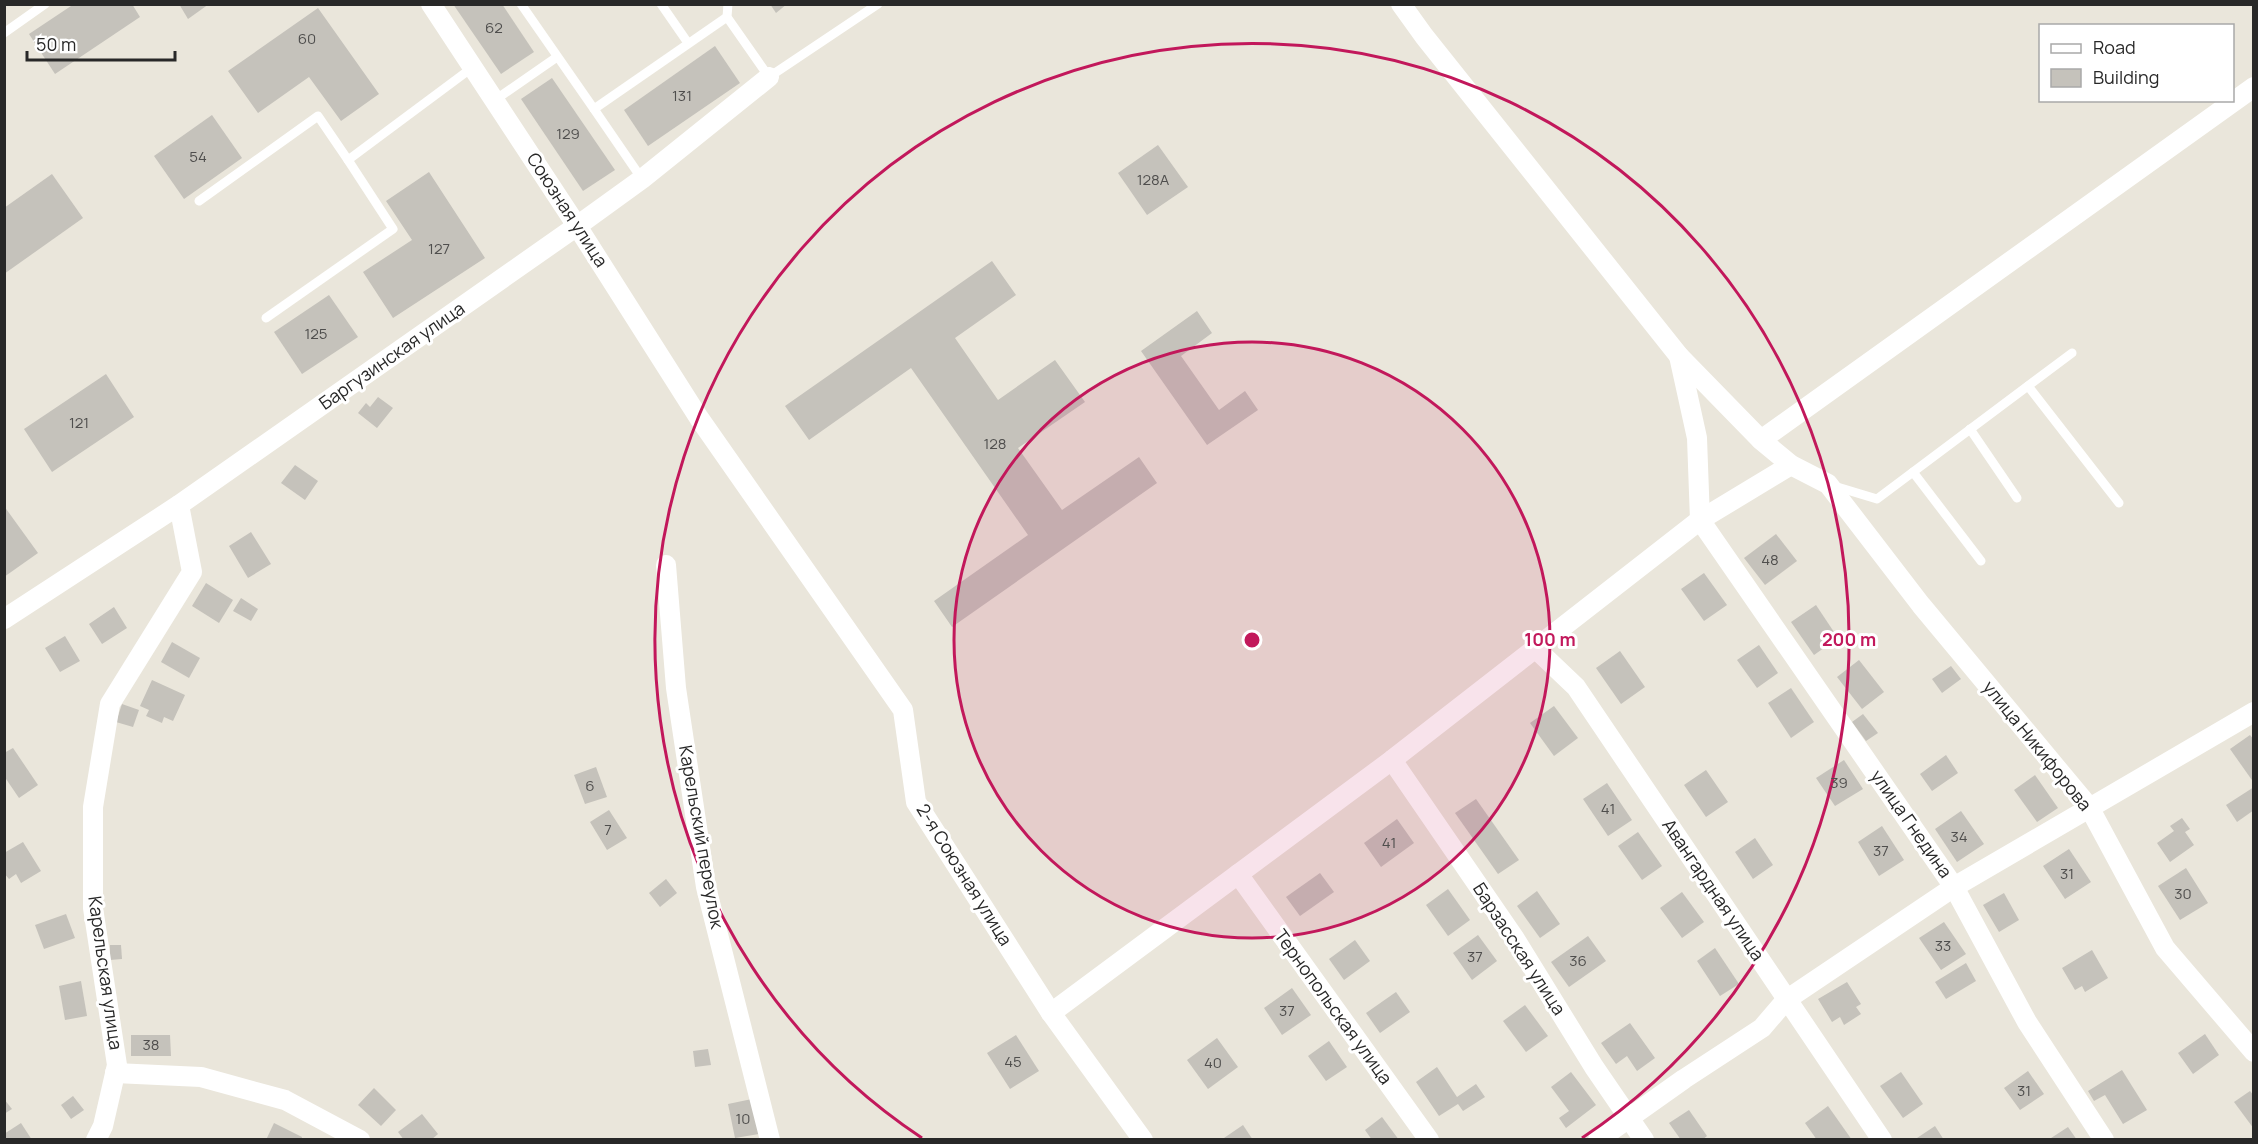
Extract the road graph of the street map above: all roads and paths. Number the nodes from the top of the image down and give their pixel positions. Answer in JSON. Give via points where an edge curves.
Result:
{"nodes":[{"id":1,"x":45,"y":4,"type":"edge"},
{"id":2,"x":431,"y":4,"type":"edge"},
{"id":3,"x":521,"y":4,"type":"edge"},
{"id":4,"x":661,"y":4,"type":"edge"},
{"id":5,"x":728,"y":4,"type":"edge"},
{"id":6,"x":879,"y":4,"type":"edge"},
{"id":7,"x":1401,"y":4,"type":"edge"},
{"id":8,"x":727,"y":17,"type":"junction"},
{"id":9,"x":4,"y":33,"type":"edge"},
{"id":10,"x":688,"y":44,"type":"junction"},
{"id":11,"x":557,"y":57,"type":"junction"},
{"id":12,"x":473,"y":67,"type":"junction"},
{"id":13,"x":769,"y":77,"type":"junction"},
{"id":14,"x":2253,"y":87,"type":"edge"},
{"id":15,"x":495,"y":100,"type":"junction"},
{"id":16,"x":2234,"y":101,"type":"edge"},
{"id":17,"x":2232,"y":102,"type":"edge"},
{"id":18,"x":594,"y":109,"type":"junction"},
{"id":19,"x":348,"y":160,"type":"junction"},
{"id":20,"x":642,"y":179,"type":"junction"},
{"id":21,"x":199,"y":201,"type":"dead end"},
{"id":22,"x":577,"y":226,"type":"junction"},
{"id":23,"x":266,"y":318,"type":"dead end"},
{"id":24,"x":2072,"y":353,"type":"dead end"},
{"id":25,"x":1680,"y":356,"type":"junction"},
{"id":26,"x":2028,"y":386,"type":"junction"},
{"id":27,"x":699,"y":418,"type":"joint"},
{"id":28,"x":1970,"y":429,"type":"junction"},
{"id":29,"x":1761,"y":440,"type":"junction"},
{"id":30,"x":1791,"y":465,"type":"junction"},
{"id":31,"x":1913,"y":472,"type":"junction"},
{"id":32,"x":1828,"y":484,"type":"junction"},
{"id":33,"x":2017,"y":498,"type":"dead end"},
{"id":34,"x":2119,"y":503,"type":"dead end"},
{"id":35,"x":179,"y":505,"type":"junction"},
{"id":36,"x":1700,"y":520,"type":"junction"},
{"id":37,"x":1981,"y":561,"type":"dead end"},
{"id":38,"x":666,"y":565,"type":"dead end"},
{"id":39,"x":4,"y":619,"type":"edge"},
{"id":40,"x":1535,"y":648,"type":"junction"},
{"id":41,"x":2253,"y":712,"type":"edge"},
{"id":42,"x":1392,"y":760,"type":"junction"},
{"id":43,"x":2089,"y":807,"type":"junction"},
{"id":44,"x":1238,"y":874,"type":"junction"},
{"id":45,"x":1954,"y":887,"type":"junction"},
{"id":46,"x":1786,"y":1000,"type":"junction"},
{"id":47,"x":1051,"y":1013,"type":"junction"},
{"id":48,"x":2253,"y":1052,"type":"edge"},
{"id":49,"x":116,"y":1073,"type":"junction"},
{"id":50,"x":1630,"y":1119,"type":"junction"},
{"id":51,"x":96,"y":1140,"type":"edge"},
{"id":52,"x":360,"y":1140,"type":"edge"},
{"id":53,"x":770,"y":1140,"type":"edge"},
{"id":54,"x":1143,"y":1140,"type":"edge"},
{"id":55,"x":1429,"y":1140,"type":"edge"},
{"id":56,"x":1598,"y":1140,"type":"edge"},
{"id":57,"x":1644,"y":1140,"type":"edge"},
{"id":58,"x":1881,"y":1140,"type":"edge"},
{"id":59,"x":2104,"y":1140,"type":"edge"}],
"edges":[{"from":1,"to":9,"type":"lane"},
{"from":2,"to":12,"type":"street","name":"Союзная улица"},
{"from":3,"to":11,"type":"lane"},
{"from":4,"to":10,"type":"lane"},
{"from":5,"to":8,"type":"lane"},
{"from":6,"to":13,"type":"lane"},
{"from":7,"to":25,"type":"street","name":"улица Никифорова"},
{"from":8,"to":10,"type":"lane"},
{"from":8,"to":13,"type":"lane"},
{"from":10,"to":18,"type":"lane"},
{"from":11,"to":15,"type":"lane"},
{"from":11,"to":18,"type":"lane"},
{"from":12,"to":15,"type":"street","name":"Союзная улица"},
{"from":12,"to":19,"type":"lane"},
{"from":13,"to":20,"type":"street","name":"Баргузинская улица"},
{"from":14,"to":16,"type":"street"},
{"from":15,"to":22,"type":"street","name":"Союзная улица"},
{"from":17,"to":29,"type":"street"},
{"from":18,"to":20,"type":"lane"},
{"from":19,"to":21,"type":"lane","via":[[318,116]]},
{"from":19,"to":23,"type":"lane","via":[[393,229]]},
{"from":20,"to":22,"type":"street","name":"Баргузинская улица"},
{"from":22,"to":27,"type":"street","name":"Союзная улица"},
{"from":22,"to":35,"type":"street","name":"Баргузинская улица"},
{"from":24,"to":26,"type":"lane"},
{"from":25,"to":29,"type":"street","name":"улица Никифорова"},
{"from":25,"to":36,"type":"street","via":[[1697,438]]},
{"from":26,"to":28,"type":"lane"},
{"from":26,"to":34,"type":"lane"},
{"from":27,"to":47,"type":"street","name":"2-я Союзная улица","via":[[903,710],[916,802]]},
{"from":28,"to":31,"type":"lane"},
{"from":28,"to":33,"type":"lane"},
{"from":29,"to":30,"type":"street","name":"улица Никифорова"},
{"from":30,"to":32,"type":"street","name":"улица Никифорова"},
{"from":30,"to":36,"type":"street"},
{"from":31,"to":32,"type":"lane","via":[[1877,499]]},
{"from":31,"to":37,"type":"lane"},
{"from":32,"to":43,"type":"street","name":"улица Никифорова","via":[[1921,605]]},
{"from":35,"to":39,"type":"street","name":"Баргузинская улица"},
{"from":35,"to":49,"type":"street","name":"Карельская улица","via":[[192,572],[110,704],[93,807],[93,908]]},
{"from":36,"to":40,"type":"street"},
{"from":36,"to":45,"type":"street","name":"улица Гнедина"},
{"from":38,"to":53,"type":"street","name":"Карельский переулок","via":[[676,688],[706,887]]},
{"from":40,"to":42,"type":"street"},
{"from":40,"to":46,"type":"street","name":"Авангардная улица","via":[[1576,687]]},
{"from":41,"to":43,"type":"street"},
{"from":42,"to":44,"type":"street"},
{"from":42,"to":50,"type":"street","name":"Барзасская улица","via":[[1515,939]]},
{"from":43,"to":45,"type":"street"},
{"from":43,"to":48,"type":"street","name":"улица Никифорова","via":[[2165,948]]},
{"from":44,"to":47,"type":"street"},
{"from":44,"to":55,"type":"street","name":"Тернопольская улица"},
{"from":45,"to":46,"type":"street"},
{"from":45,"to":59,"type":"street","name":"улица Гнедина","via":[[2027,1022]]},
{"from":46,"to":50,"type":"street","via":[[1762,1029]]},
{"from":46,"to":58,"type":"street","name":"Авангардная улица"},
{"from":47,"to":54,"type":"street","name":"2-я Союзная улица"},
{"from":49,"to":51,"type":"street","name":"Карельская улица"},
{"from":49,"to":52,"type":"street","via":[[201,1077],[275,1097]]},
{"from":50,"to":56,"type":"street"},
{"from":50,"to":57,"type":"street","name":"Барзасская улица"}]}
